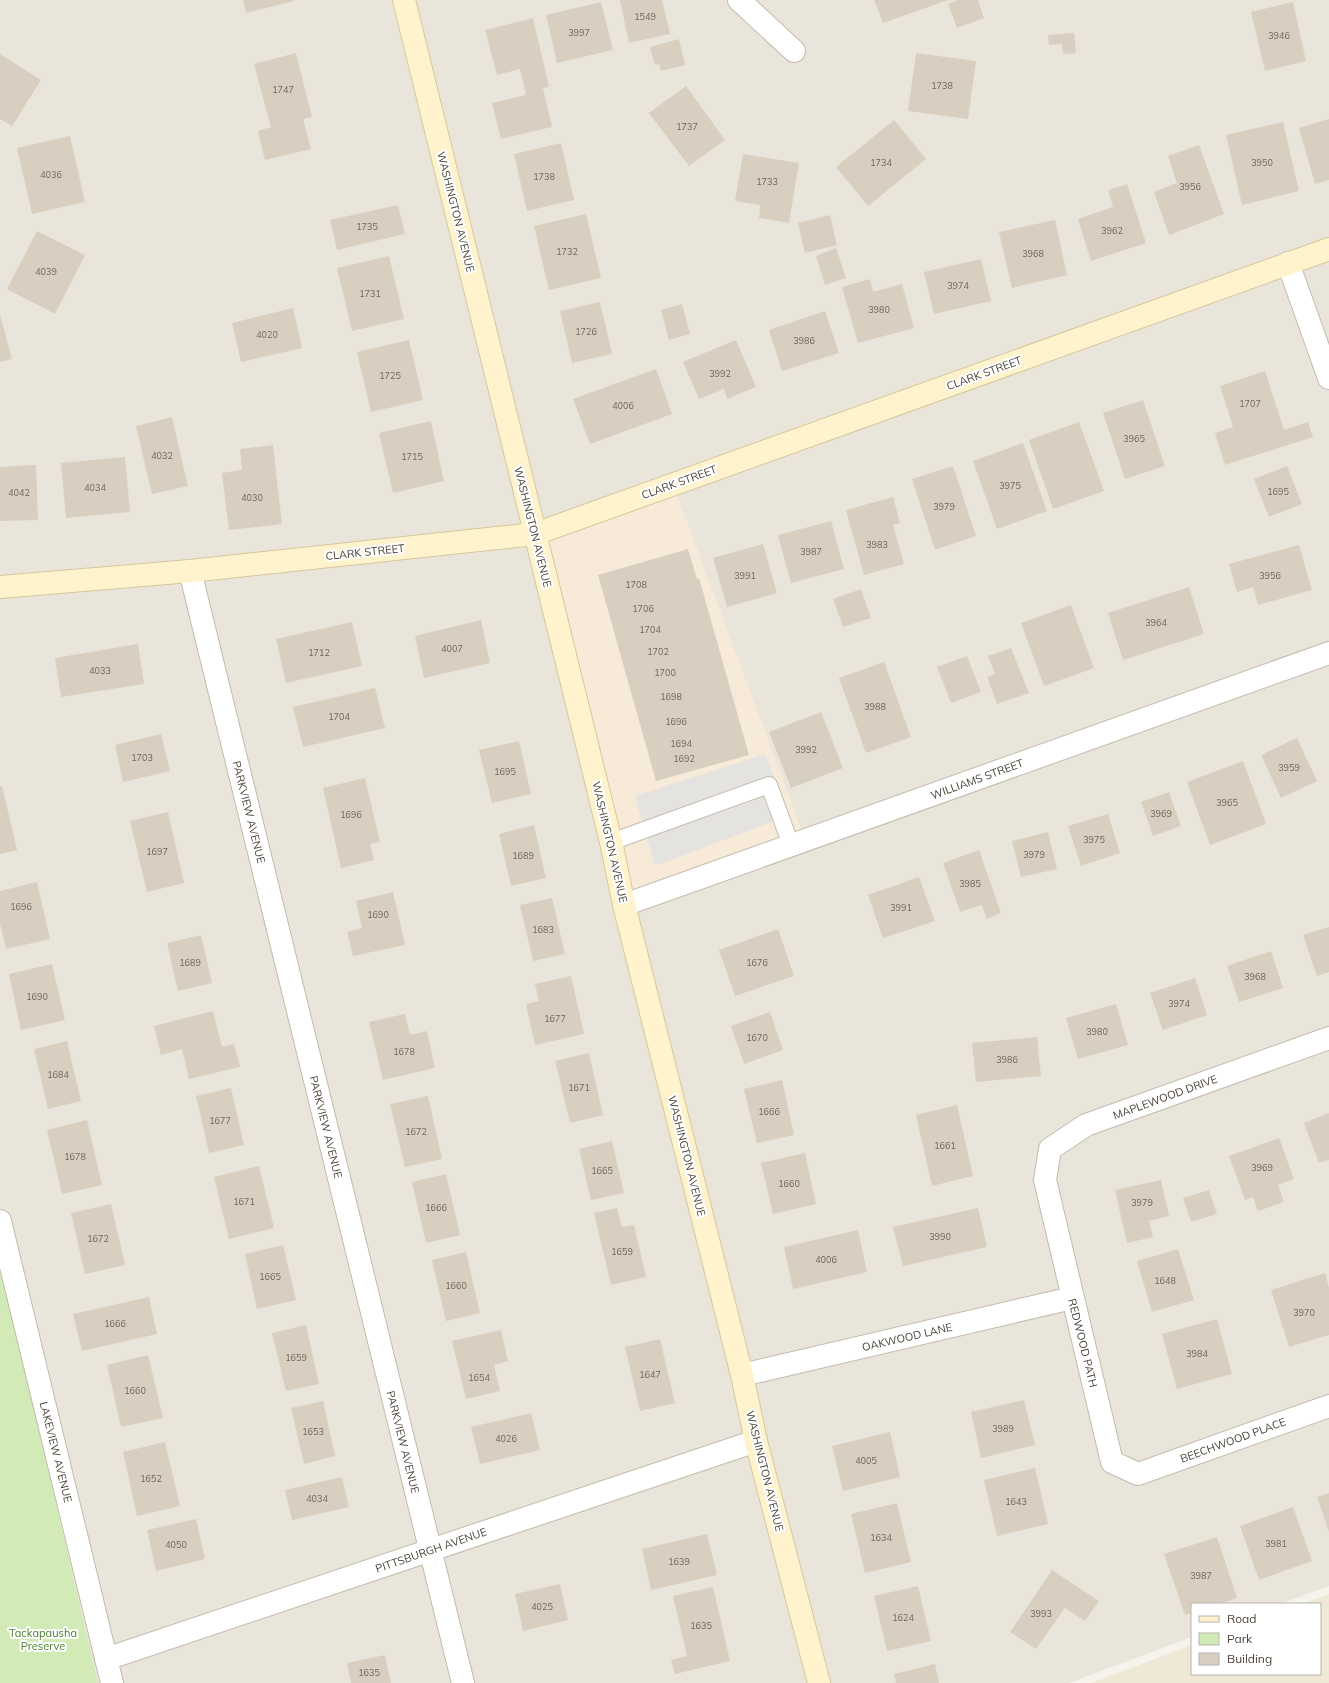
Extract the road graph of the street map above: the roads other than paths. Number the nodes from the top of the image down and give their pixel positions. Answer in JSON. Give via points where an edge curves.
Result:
{"nodes":[{"id":1,"x":404,"y":0,"type":"edge"},
{"id":2,"x":739,"y":0,"type":"edge"},
{"id":3,"x":794,"y":51,"type":"dead end"},
{"id":4,"x":1329,"y":249,"type":"edge"},
{"id":5,"x":1288,"y":263,"type":"junction"},
{"id":6,"x":1329,"y":378,"type":"edge"},
{"id":7,"x":535,"y":534,"type":"junction"},
{"id":8,"x":190,"y":571,"type":"junction"},
{"id":9,"x":0,"y":587,"type":"edge"},
{"id":10,"x":1329,"y":653,"type":"edge"},
{"id":11,"x":611,"y":842,"type":"junction"},
{"id":12,"x":791,"y":845,"type":"junction"},
{"id":13,"x":624,"y":904,"type":"junction"},
{"id":14,"x":1329,"y":1038,"type":"edge"},
{"id":15,"x":1049,"y":1197,"type":"joint"},
{"id":16,"x":0,"y":1221,"type":"edge"},
{"id":17,"x":1072,"y":1298,"type":"junction"},
{"id":18,"x":742,"y":1375,"type":"junction"},
{"id":19,"x":1329,"y":1406,"type":"edge"},
{"id":20,"x":756,"y":1441,"type":"junction"},
{"id":21,"x":1138,"y":1474,"type":"joint"},
{"id":22,"x":430,"y":1551,"type":"junction"},
{"id":23,"x":106,"y":1659,"type":"junction"},
{"id":24,"x":112,"y":1683,"type":"edge"},
{"id":25,"x":463,"y":1683,"type":"edge"},
{"id":26,"x":819,"y":1683,"type":"edge"}],
"edges":[{"from":1,"to":7,"type":"street","name":"WASHINGTON AVENUE"},
{"from":2,"to":3,"type":"street"},
{"from":4,"to":5,"type":"street","name":"CLARK STREET"},
{"from":5,"to":6,"type":"street"},
{"from":5,"to":7,"type":"street","name":"CLARK STREET"},
{"from":7,"to":8,"type":"street","name":"CLARK STREET"},
{"from":7,"to":11,"type":"street","name":"WASHINGTON AVENUE"},
{"from":8,"to":9,"type":"street","name":"CLARK STREET"},
{"from":8,"to":22,"type":"street","name":"PARKVIEW AVENUE"},
{"from":10,"to":12,"type":"street","name":"WILLIAMS STREET"},
{"from":11,"to":12,"type":"lane","via":[[769,785]]},
{"from":11,"to":13,"type":"street","name":"WASHINGTON AVENUE"},
{"from":12,"to":13,"type":"street","name":"WILLIAMS STREET"},
{"from":13,"to":18,"type":"street","name":"WASHINGTON AVENUE"},
{"from":14,"to":15,"type":"street","name":"MAPLEWOOD DRIVE","via":[[1086,1125],[1050,1150],[1045,1180]]},
{"from":15,"to":17,"type":"street","name":"REDWOOD PATH"},
{"from":16,"to":23,"type":"street","name":"LAKEVIEW AVENUE"},
{"from":17,"to":18,"type":"street","name":"OAKWOOD LANE"},
{"from":17,"to":21,"type":"street","name":"REDWOOD PATH","via":[[1112,1462]]},
{"from":18,"to":20,"type":"street","name":"WASHINGTON AVENUE"},
{"from":19,"to":21,"type":"street","name":"BEECHWOOD PLACE"},
{"from":20,"to":22,"type":"street","name":"PITTSBURGH AVENUE"},
{"from":20,"to":26,"type":"street","name":"WASHINGTON AVENUE"},
{"from":22,"to":23,"type":"street","name":"PITTSBURGH AVENUE"},
{"from":22,"to":25,"type":"street","name":"PARKVIEW AVENUE"},
{"from":23,"to":24,"type":"street","name":"LAKEVIEW AVENUE"}]}
